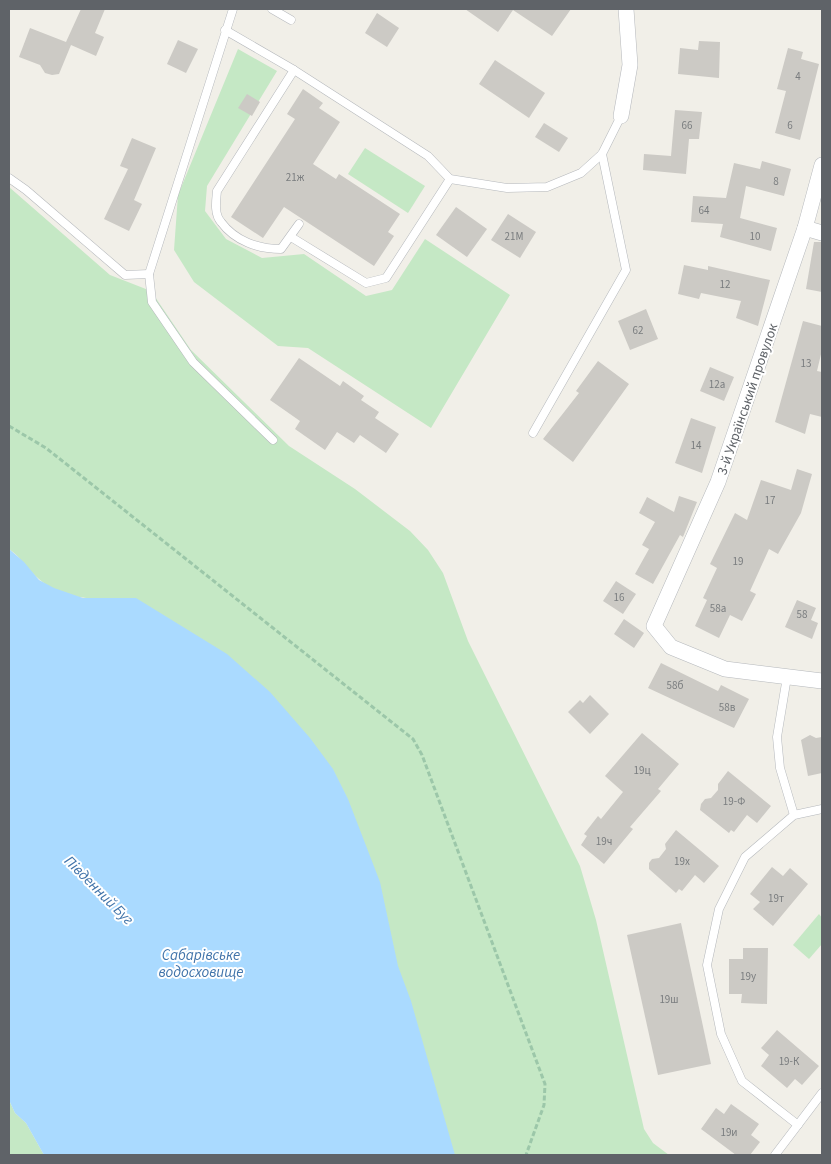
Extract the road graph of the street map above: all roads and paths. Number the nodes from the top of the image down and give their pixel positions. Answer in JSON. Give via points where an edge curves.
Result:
{"nodes":[{"id":1,"x":232,"y":9,"type":"edge"},
{"id":2,"x":272,"y":9,"type":"edge"},
{"id":3,"x":626,"y":9,"type":"edge"},
{"id":4,"x":291,"y":20,"type":"dead end"},
{"id":5,"x":225,"y":30,"type":"junction"},
{"id":6,"x":294,"y":70,"type":"junction"},
{"id":7,"x":621,"y":116,"type":"joint"},
{"id":8,"x":602,"y":154,"type":"junction"},
{"id":9,"x":822,"y":165,"type":"edge"},
{"id":10,"x":9,"y":178,"type":"edge"},
{"id":11,"x":450,"y":179,"type":"junction"},
{"id":12,"x":299,"y":224,"type":"dead end"},
{"id":13,"x":805,"y":228,"type":"junction"},
{"id":14,"x":822,"y":232,"type":"edge"},
{"id":15,"x":290,"y":237,"type":"junction"},
{"id":16,"x":149,"y":274,"type":"junction"},
{"id":17,"x":9,"y":426,"type":"edge"},
{"id":18,"x":533,"y":433,"type":"dead end"},
{"id":19,"x":273,"y":440,"type":"dead end"},
{"id":20,"x":787,"y":677,"type":"junction"},
{"id":21,"x":822,"y":681,"type":"edge"},
{"id":22,"x":822,"y":809,"type":"edge"},
{"id":23,"x":794,"y":815,"type":"junction"},
{"id":24,"x":822,"y":1093,"type":"edge"},
{"id":25,"x":798,"y":1125,"type":"junction"},
{"id":26,"x":526,"y":1155,"type":"edge"},
{"id":27,"x":776,"y":1155,"type":"edge"}],
"edges":[{"from":1,"to":5,"type":"lane"},
{"from":2,"to":4,"type":"lane"},
{"from":3,"to":7,"type":"street","via":[[630,65]]},
{"from":5,"to":6,"type":"lane"},
{"from":5,"to":16,"type":"lane"},
{"from":6,"to":11,"type":"lane","via":[[428,156]]},
{"from":6,"to":15,"type":"lane","via":[[217,191],[216,208],[220,222],[244,242],[263,249],[280,249]]},
{"from":7,"to":8,"type":"lane"},
{"from":8,"to":11,"type":"lane","via":[[581,173],[547,187],[507,188]]},
{"from":8,"to":18,"type":"lane","via":[[626,270]]},
{"from":9,"to":13,"type":"street","name":"3-й Український провулок"},
{"from":10,"to":16,"type":"lane","via":[[125,275]]},
{"from":11,"to":15,"type":"lane","via":[[386,278],[366,283]]},
{"from":12,"to":15,"type":"lane"},
{"from":13,"to":14,"type":"street"},
{"from":13,"to":20,"type":"street","name":"3-й Український провулок","via":[[718,482],[654,626],[672,647],[725,669]]},
{"from":16,"to":19,"type":"lane","via":[[152,302],[193,362]]},
{"from":17,"to":26,"type":"path","via":[[46,448],[413,739],[422,755],[546,1084],[544,1105]]},
{"from":20,"to":21,"type":"street"},
{"from":20,"to":23,"type":"lane","via":[[777,737],[780,768]]},
{"from":22,"to":23,"type":"lane"},
{"from":23,"to":25,"type":"lane","via":[[745,858],[719,909],[707,965],[721,1034],[742,1081]]},
{"from":24,"to":25,"type":"lane"},
{"from":25,"to":27,"type":"lane"}]}
